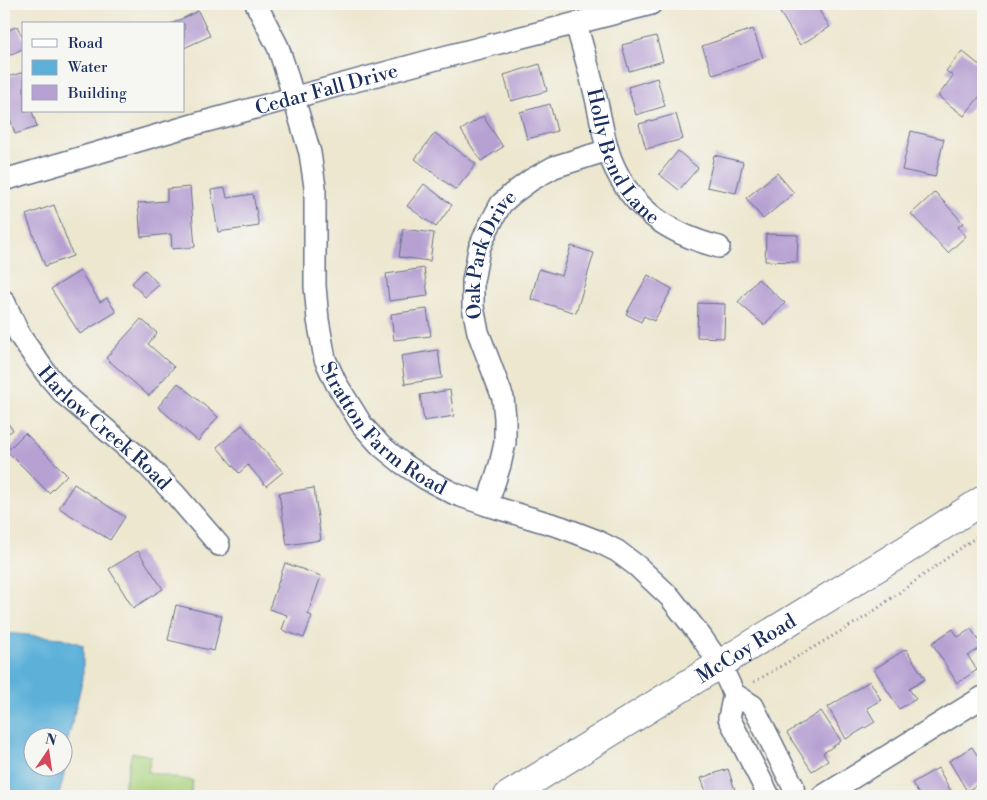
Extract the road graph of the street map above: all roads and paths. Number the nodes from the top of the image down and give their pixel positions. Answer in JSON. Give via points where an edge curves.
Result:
{"nodes":[{"id":1,"x":256,"y":4,"type":"edge"},
{"id":2,"x":651,"y":4,"type":"edge"},
{"id":3,"x":576,"y":24,"type":"junction"},
{"id":4,"x":294,"y":97,"type":"junction"},
{"id":5,"x":608,"y":150,"type":"junction"},
{"id":6,"x":4,"y":180,"type":"edge"},
{"id":7,"x":719,"y":247,"type":"dead end"},
{"id":8,"x":4,"y":301,"type":"edge"},
{"id":9,"x":983,"y":500,"type":"edge"},
{"id":10,"x":487,"y":505,"type":"junction"},
{"id":11,"x":983,"y":532,"type":"edge"},
{"id":12,"x":219,"y":545,"type":"dead end"},
{"id":13,"x":720,"y":664,"type":"junction"},
{"id":14,"x":734,"y":694,"type":"junction"},
{"id":15,"x":983,"y":697,"type":"edge"},
{"id":16,"x":508,"y":796,"type":"edge"},
{"id":17,"x":769,"y":796,"type":"edge"},
{"id":18,"x":794,"y":796,"type":"edge"},
{"id":19,"x":822,"y":796,"type":"edge"}],
"edges":[{"from":1,"to":4,"type":"street","name":"Stratton Farm Road","via":[[278,46]]},
{"from":2,"to":3,"type":"street","name":"Cedar Fall Drive"},
{"from":3,"to":4,"type":"street","name":"Cedar Fall Drive"},
{"from":3,"to":5,"type":"street","name":"Holly Bend Lane"},
{"from":4,"to":6,"type":"street","name":"Cedar Fall Drive"},
{"from":4,"to":10,"type":"street","name":"Stratton Farm Road","via":[[310,153],[315,187],[318,320],[325,358],[336,383],[362,425],[402,463],[455,494]]},
{"from":5,"to":7,"type":"street","name":"Holly Bend Lane","via":[[617,173],[641,208],[686,236]]},
{"from":5,"to":10,"type":"street","name":"Oak Park Drive","via":[[554,167],[512,194],[501,204],[479,249],[473,281],[473,306],[478,332],[503,398],[505,418],[505,443]]},
{"from":8,"to":12,"type":"street","name":"Harlow Creek Road","via":[[20,336],[64,394],[142,461]]},
{"from":9,"to":13,"type":"main road","name":"McCoy Road"},
{"from":10,"to":13,"type":"street","name":"Stratton Farm Road","via":[[561,527],[617,551],[670,597]]},
{"from":11,"to":14,"type":"path","via":[[866,616]]},
{"from":13,"to":14,"type":"street","name":"Stratton Farm Road"},
{"from":13,"to":16,"type":"main road","name":"McCoy Road"},
{"from":14,"to":17,"type":"street","via":[[729,718]]},
{"from":14,"to":18,"type":"street","via":[[754,706],[793,786]]},
{"from":15,"to":19,"type":"street"}]}
